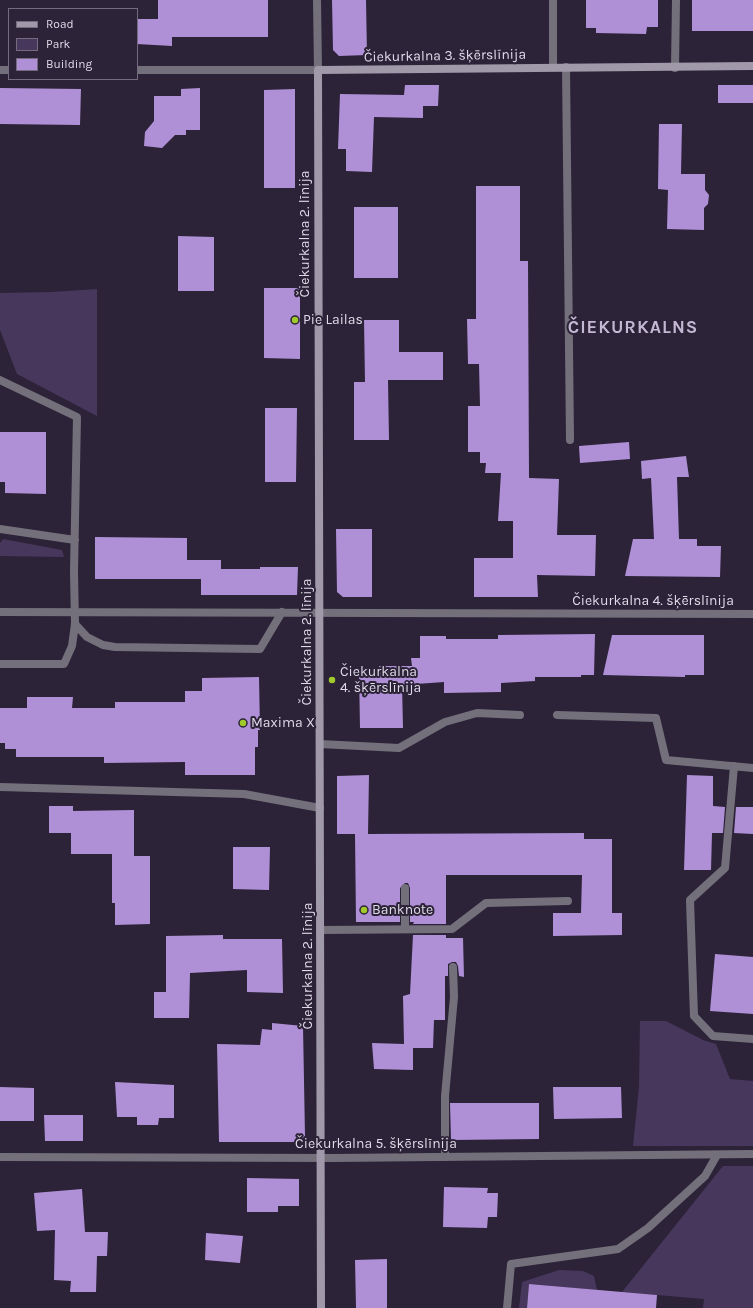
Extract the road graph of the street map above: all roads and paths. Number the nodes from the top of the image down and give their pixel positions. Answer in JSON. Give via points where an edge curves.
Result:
{"nodes":[{"id":1,"x":317,"y":0,"type":"edge"},
{"id":2,"x":553,"y":0,"type":"edge"},
{"id":3,"x":676,"y":0,"type":"edge"},
{"id":4,"x":753,"y":66,"type":"edge"},
{"id":5,"x":553,"y":67,"type":"junction"},
{"id":6,"x":566,"y":67,"type":"junction"},
{"id":7,"x":675,"y":68,"type":"junction"},
{"id":8,"x":138,"y":70,"type":"edge"},
{"id":9,"x":318,"y":70,"type":"junction"},
{"id":10,"x":0,"y":380,"type":"edge"},
{"id":11,"x":570,"y":440,"type":"dead end"},
{"id":12,"x":0,"y":529,"type":"edge"},
{"id":13,"x":74,"y":540,"type":"junction"},
{"id":14,"x":0,"y":612,"type":"edge"},
{"id":15,"x":75,"y":612,"type":"junction"},
{"id":16,"x":282,"y":612,"type":"junction"},
{"id":17,"x":320,"y":612,"type":"junction"},
{"id":18,"x":753,"y":614,"type":"edge"},
{"id":19,"x":75,"y":624,"type":"junction"},
{"id":20,"x":0,"y":664,"type":"edge"},
{"id":21,"x":520,"y":715,"type":"dead end"},
{"id":22,"x":556,"y":715,"type":"dead end"},
{"id":23,"x":320,"y":744,"type":"junction"},
{"id":24,"x":734,"y":766,"type":"junction"},
{"id":25,"x":753,"y":768,"type":"edge"},
{"id":26,"x":0,"y":787,"type":"edge"},
{"id":27,"x":320,"y":808,"type":"junction"},
{"id":28,"x":405,"y":888,"type":"dead end"},
{"id":29,"x":568,"y":901,"type":"dead end"},
{"id":30,"x":405,"y":929,"type":"junction"},
{"id":31,"x":321,"y":930,"type":"junction"},
{"id":32,"x":453,"y":967,"type":"dead end"},
{"id":33,"x":753,"y":1039,"type":"edge"},
{"id":34,"x":753,"y":1154,"type":"edge"},
{"id":35,"x":717,"y":1155,"type":"junction"},
{"id":36,"x":0,"y":1157,"type":"edge"},
{"id":37,"x":445,"y":1157,"type":"junction"},
{"id":38,"x":321,"y":1158,"type":"junction"},
{"id":39,"x":321,"y":1308,"type":"edge"},
{"id":40,"x":506,"y":1308,"type":"edge"}],
"edges":[{"from":1,"to":9,"type":"street","name":"Čiekurkalna 2. līnija"},
{"from":2,"to":5,"type":"street"},
{"from":3,"to":7,"type":"street"},
{"from":4,"to":7,"type":"street","name":"Čiekurkalna 3. šķērslīnija"},
{"from":5,"to":6,"type":"street","name":"Čiekurkalna 3. šķērslīnija"},
{"from":5,"to":9,"type":"street","name":"Čiekurkalna 3. šķērslīnija"},
{"from":6,"to":7,"type":"street","name":"Čiekurkalna 3. šķērslīnija"},
{"from":6,"to":11,"type":"street"},
{"from":8,"to":9,"type":"street","name":"Čiekurkalna 3. šķērslīnija"},
{"from":9,"to":17,"type":"street","name":"Čiekurkalna 2. līnija"},
{"from":10,"to":13,"type":"street","via":[[77,417]]},
{"from":12,"to":13,"type":"street"},
{"from":13,"to":15,"type":"street"},
{"from":14,"to":15,"type":"street","name":"Čiekurkalna 4. šķērslīnija"},
{"from":15,"to":16,"type":"street","name":"Čiekurkalna 4. šķērslīnija"},
{"from":15,"to":19,"type":"street"},
{"from":16,"to":17,"type":"street","name":"Čiekurkalna 4. šķērslīnija"},
{"from":16,"to":19,"type":"street","via":[[260,649],[115,647],[103,645],[87,637]]},
{"from":17,"to":18,"type":"street","name":"Čiekurkalna 4. šķērslīnija"},
{"from":17,"to":23,"type":"street","name":"Čiekurkalna 2. līnija"},
{"from":19,"to":20,"type":"street","via":[[72,646],[64,664]]},
{"from":21,"to":23,"type":"street","via":[[476,714],[445,722],[399,748]]},
{"from":22,"to":24,"type":"street","via":[[656,718],[666,760]]},
{"from":23,"to":27,"type":"street","name":"Čiekurkalna 2. līnija"},
{"from":24,"to":25,"type":"street"},
{"from":24,"to":33,"type":"street","via":[[725,868],[690,900],[694,1016],[713,1036]]},
{"from":26,"to":27,"type":"street","via":[[244,794]]},
{"from":27,"to":31,"type":"street","name":"Čiekurkalna 2. līnija"},
{"from":28,"to":30,"type":"street"},
{"from":29,"to":30,"type":"street","via":[[486,903],[452,928]]},
{"from":30,"to":31,"type":"street"},
{"from":31,"to":38,"type":"street","name":"Čiekurkalna 2. līnija"},
{"from":32,"to":37,"type":"street","via":[[454,997],[445,1096]]},
{"from":34,"to":35,"type":"street","name":"Čiekurkalna 5. šķērslīnija"},
{"from":35,"to":37,"type":"street","name":"Čiekurkalna 5. šķērslīnija"},
{"from":35,"to":40,"type":"street","via":[[705,1176],[648,1228],[618,1249],[511,1264]]},
{"from":36,"to":38,"type":"street","name":"Čiekurkalna 5. šķērslīnija"},
{"from":37,"to":38,"type":"street","name":"Čiekurkalna 5. šķērslīnija"},
{"from":38,"to":39,"type":"street","name":"Čiekurkalna 2. līnija"}]}
